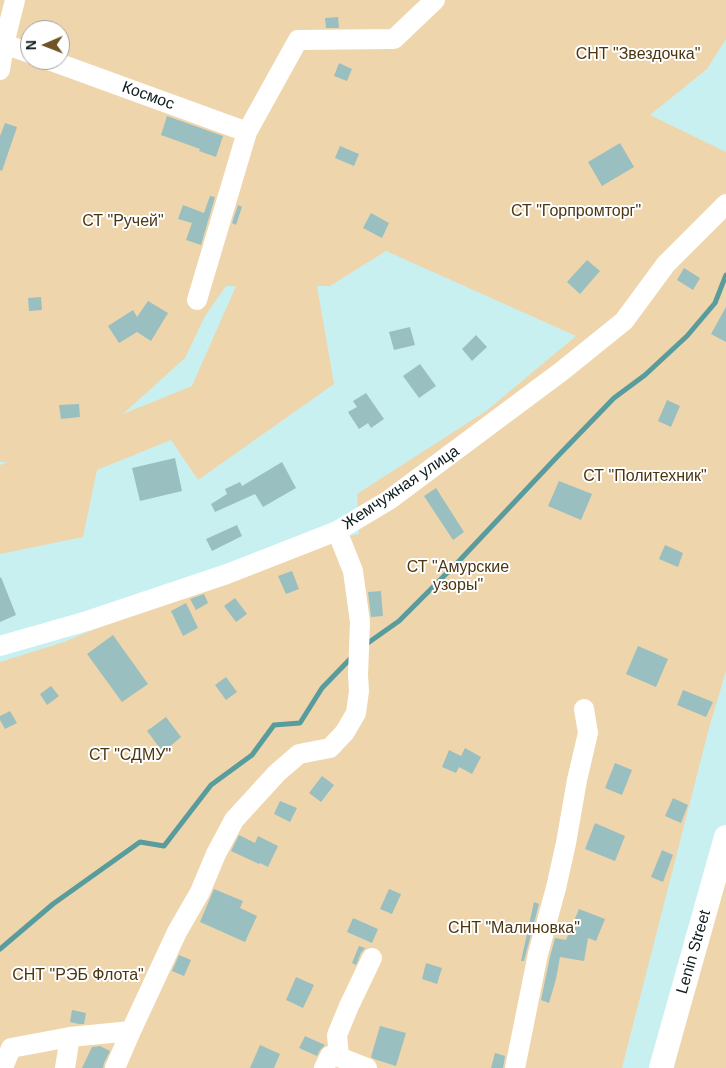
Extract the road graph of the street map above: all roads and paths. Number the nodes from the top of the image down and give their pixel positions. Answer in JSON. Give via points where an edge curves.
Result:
{"nodes":[{"id":1,"x":15,"y":0,"type":"edge"},
{"id":2,"x":436,"y":0,"type":"edge"},
{"id":3,"x":5,"y":20,"type":"edge"},
{"id":4,"x":4,"y":44,"type":"junction"},
{"id":5,"x":20,"y":50,"type":"edge"},
{"id":6,"x":70,"y":68,"type":"edge"},
{"id":7,"x":0,"y":70,"type":"edge"},
{"id":8,"x":247,"y":132,"type":"junction"},
{"id":9,"x":726,"y":204,"type":"edge"},
{"id":10,"x":196,"y":300,"type":"dead end"},
{"id":11,"x":337,"y":531,"type":"junction"},
{"id":12,"x":0,"y":646,"type":"edge"},
{"id":13,"x":584,"y":709,"type":"dead end"},
{"id":14,"x":726,"y":836,"type":"edge"},
{"id":15,"x":372,"y":958,"type":"dead end"},
{"id":16,"x":131,"y":1031,"type":"junction"},
{"id":17,"x":70,"y":1037,"type":"junction"},
{"id":18,"x":5,"y":1049,"type":"edge"},
{"id":19,"x":331,"y":1062,"type":"edge"},
{"id":20,"x":517,"y":1067,"type":"edge"},
{"id":21,"x":1,"y":1068,"type":"edge"},
{"id":22,"x":65,"y":1068,"type":"edge"},
{"id":23,"x":115,"y":1068,"type":"edge"},
{"id":24,"x":367,"y":1068,"type":"edge"},
{"id":25,"x":661,"y":1068,"type":"edge"}],
"edges":[{"from":1,"to":3,"type":"street"},
{"from":2,"to":8,"type":"street","via":[[394,39],[298,40]]},
{"from":3,"to":4,"type":"street"},
{"from":4,"to":5,"type":"street"},
{"from":4,"to":7,"type":"street"},
{"from":6,"to":8,"type":"street","name":"Космос"},
{"from":8,"to":10,"type":"street"},
{"from":9,"to":11,"type":"street","name":"Жемчужная улица","via":[[666,264],[624,321],[404,489]]},
{"from":11,"to":12,"type":"street","name":"Жемчужная улица","via":[[199,583]]},
{"from":11,"to":16,"type":"street","via":[[353,571],[360,622],[356,713],[346,732],[330,748],[299,754],[234,820]]},
{"from":13,"to":20,"type":"street","via":[[588,733],[556,888],[538,954]]},
{"from":14,"to":25,"type":"street","name":"Lenin Street"},
{"from":15,"to":19,"type":"street","via":[[337,1035]]},
{"from":16,"to":17,"type":"street"},
{"from":16,"to":23,"type":"street"},
{"from":17,"to":18,"type":"street"},
{"from":17,"to":22,"type":"street"},
{"from":18,"to":21,"type":"street"},
{"from":19,"to":24,"type":"street"}]}
